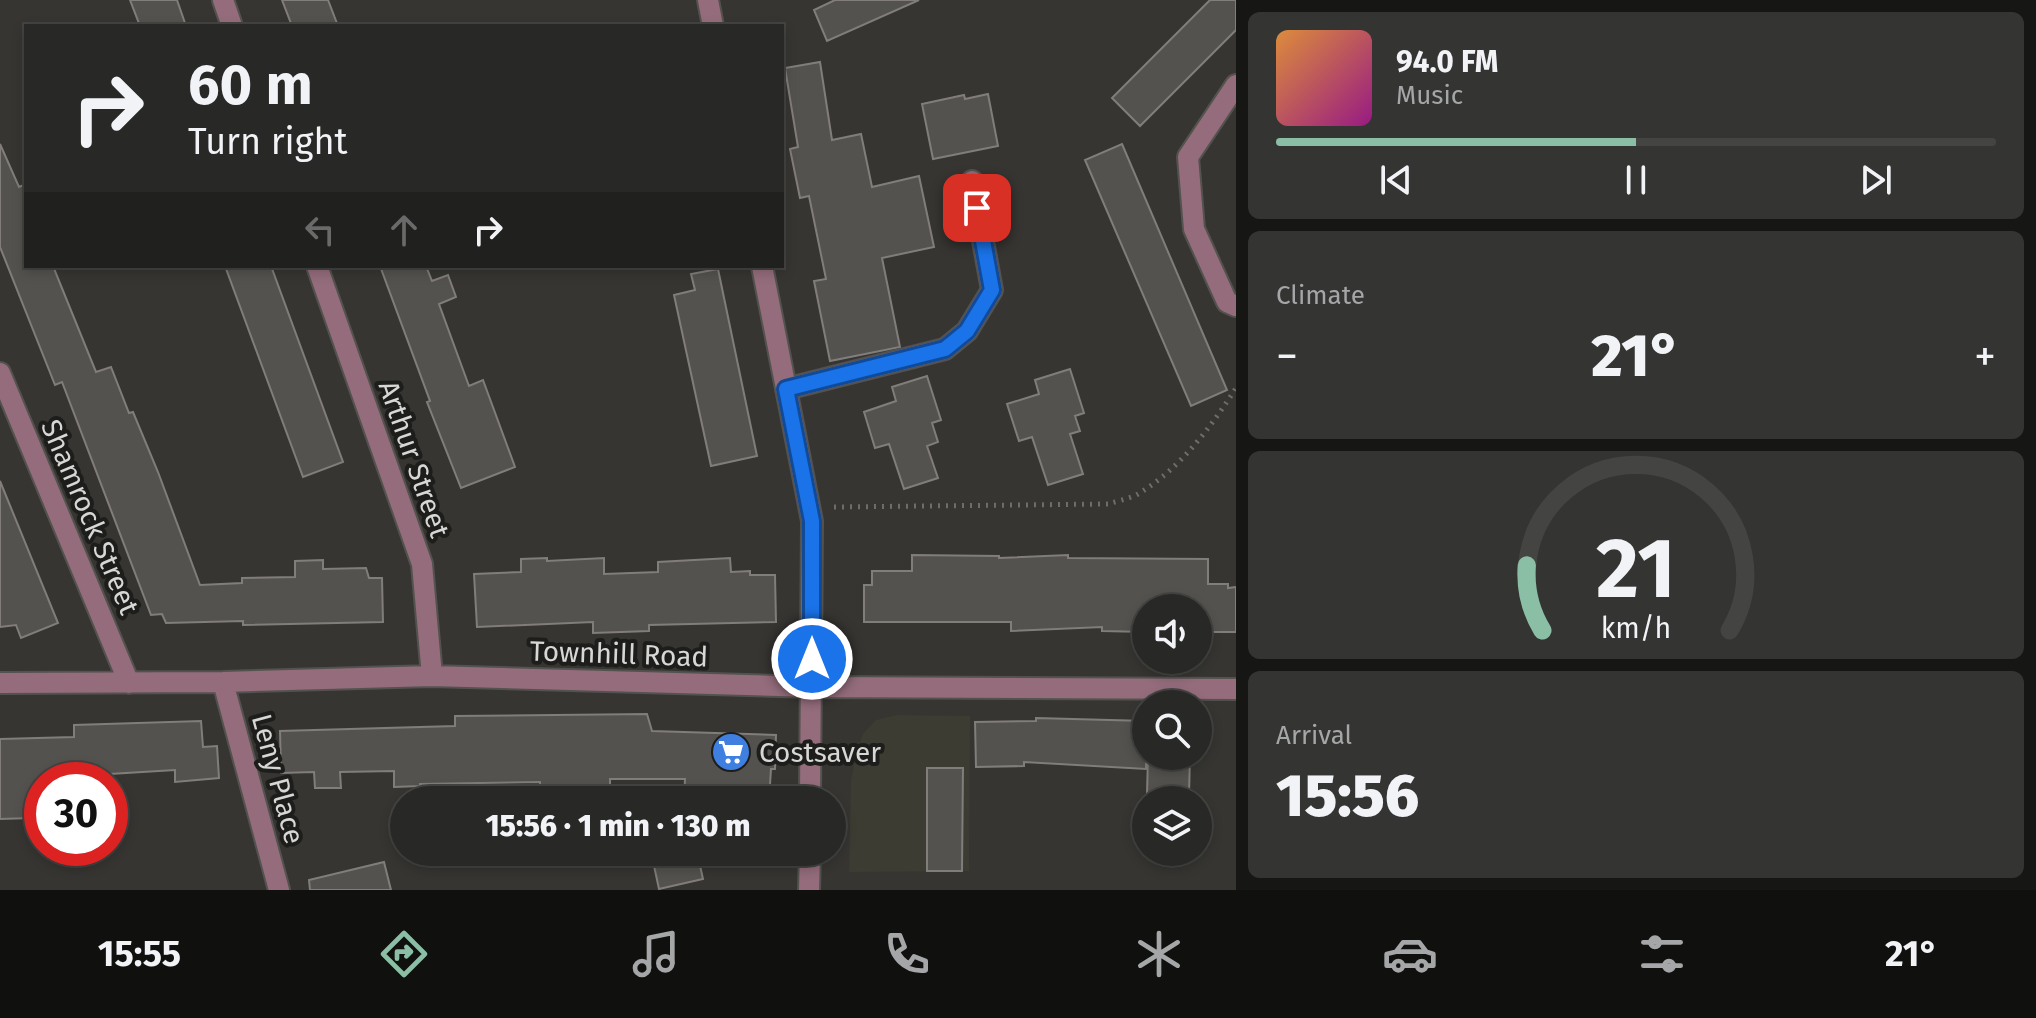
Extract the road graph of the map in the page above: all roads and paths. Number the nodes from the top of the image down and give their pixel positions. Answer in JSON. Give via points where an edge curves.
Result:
{"nodes":[{"id":1,"x":223,"y":0,"type":"edge"},
{"id":2,"x":708,"y":0,"type":"edge"},
{"id":3,"x":231,"y":24,"type":"edge"},
{"id":4,"x":713,"y":24,"type":"edge"},
{"id":5,"x":1236,"y":85,"type":"edge"},
{"id":6,"x":972,"y":181,"type":"dead end"},
{"id":7,"x":318,"y":268,"type":"edge"},
{"id":8,"x":762,"y":268,"type":"edge"},
{"id":9,"x":1236,"y":306,"type":"edge"},
{"id":10,"x":0,"y":373,"type":"edge"},
{"id":11,"x":1236,"y":388,"type":"edge"},
{"id":12,"x":786,"y":389,"type":"junction"},
{"id":13,"x":810,"y":508,"type":"junction"},
{"id":14,"x":432,"y":676,"type":"junction"},
{"id":15,"x":223,"y":682,"type":"junction"},
{"id":16,"x":0,"y":683,"type":"edge"},
{"id":17,"x":129,"y":683,"type":"junction"},
{"id":18,"x":812,"y":687,"type":"junction"},
{"id":19,"x":1236,"y":689,"type":"edge"},
{"id":20,"x":810,"y":786,"type":"edge"},
{"id":21,"x":810,"y":866,"type":"edge"},
{"id":22,"x":279,"y":890,"type":"edge"},
{"id":23,"x":809,"y":890,"type":"edge"}],
"edges":[{"from":1,"to":3,"type":"street"},
{"from":2,"to":4,"type":"street"},
{"from":5,"to":9,"type":"street","via":[[1188,157],[1194,229],[1227,302]]},
{"from":6,"to":12,"type":"street","via":[[992,290],[967,331],[945,349]]},
{"from":7,"to":14,"type":"street","name":"Arthur Street","via":[[422,564]]},
{"from":8,"to":12,"type":"street"},
{"from":10,"to":17,"type":"street","name":"Shamrock Street"},
{"from":11,"to":13,"type":"path","via":[[1217,419],[1174,466],[1137,495],[1108,504]]},
{"from":12,"to":13,"type":"street"},
{"from":13,"to":18,"type":"street"},
{"from":14,"to":15,"type":"street","name":"Townhill Road"},
{"from":14,"to":18,"type":"street","name":"Townhill Road"},
{"from":15,"to":17,"type":"street","name":"Townhill Road"},
{"from":15,"to":22,"type":"street","name":"Leny Place"},
{"from":16,"to":17,"type":"street","name":"Townhill Road"},
{"from":18,"to":19,"type":"street","name":"Townhill Road"},
{"from":18,"to":20,"type":"street"},
{"from":21,"to":23,"type":"street"}]}
